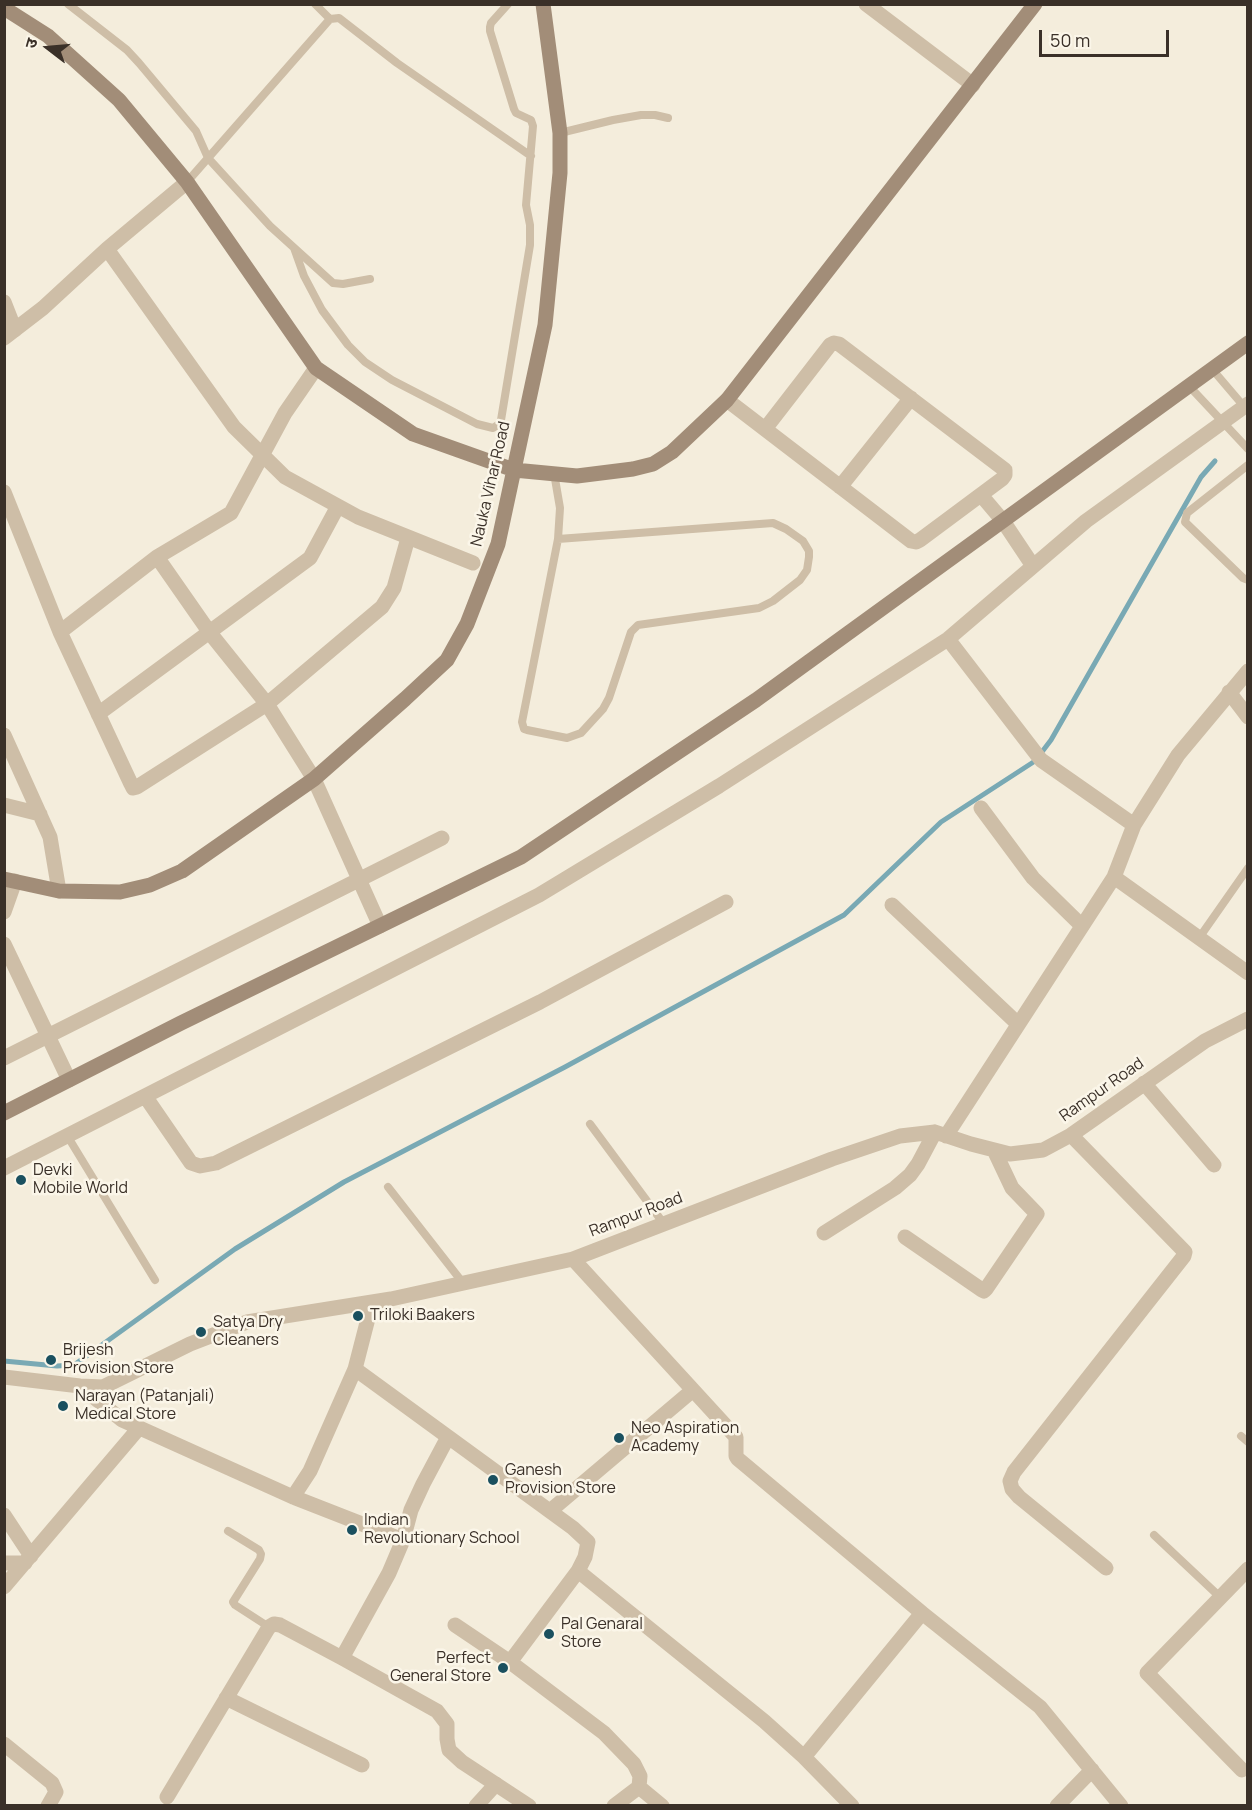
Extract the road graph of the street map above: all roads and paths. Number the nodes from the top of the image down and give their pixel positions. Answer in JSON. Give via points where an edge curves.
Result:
{"nodes":[{"id":1,"x":68,"y":4,"type":"edge"},
{"id":2,"x":315,"y":4,"type":"edge"},
{"id":3,"x":508,"y":4,"type":"edge"},
{"id":4,"x":543,"y":4,"type":"edge"},
{"id":5,"x":866,"y":4,"type":"edge"},
{"id":6,"x":1035,"y":4,"type":"edge"},
{"id":7,"x":4,"y":8,"type":"edge"},
{"id":8,"x":330,"y":20,"type":"junction"},
{"id":9,"x":973,"y":85,"type":"junction"},
{"id":10,"x":668,"y":117,"type":"dead end"},
{"id":11,"x":560,"y":133,"type":"junction"},
{"id":12,"x":531,"y":156,"type":"junction"},
{"id":13,"x":208,"y":158,"type":"junction"},
{"id":14,"x":187,"y":182,"type":"junction"},
{"id":15,"x":294,"y":248,"type":"junction"},
{"id":16,"x":107,"y":249,"type":"junction"},
{"id":17,"x":370,"y":279,"type":"dead end"},
{"id":18,"x":4,"y":302,"type":"edge"},
{"id":19,"x":10,"y":334,"type":"edge"},
{"id":20,"x":1248,"y":343,"type":"edge"},
{"id":21,"x":316,"y":368,"type":"junction"},
{"id":22,"x":1212,"y":369,"type":"junction"},
{"id":23,"x":1189,"y":386,"type":"junction"},
{"id":24,"x":911,"y":398,"type":"junction"},
{"id":25,"x":727,"y":400,"type":"junction"},
{"id":26,"x":1246,"y":407,"type":"edge"},
{"id":27,"x":1222,"y":422,"type":"junction"},
{"id":28,"x":765,"y":429,"type":"junction"},
{"id":29,"x":1248,"y":449,"type":"edge"},
{"id":30,"x":262,"y":454,"type":"junction"},
{"id":31,"x":1248,"y":465,"type":"edge"},
{"id":32,"x":514,"y":470,"type":"junction"},
{"id":33,"x":554,"y":473,"type":"junction"},
{"id":34,"x":840,"y":487,"type":"junction"},
{"id":35,"x":4,"y":492,"type":"edge"},
{"id":36,"x":981,"y":495,"type":"junction"},
{"id":37,"x":338,"y":506,"type":"junction"},
{"id":38,"x":1003,"y":521,"type":"junction"},
{"id":39,"x":408,"y":538,"type":"junction"},
{"id":40,"x":558,"y":539,"type":"junction"},
{"id":41,"x":157,"y":557,"type":"junction"},
{"id":42,"x":473,"y":563,"type":"dead end"},
{"id":43,"x":1033,"y":566,"type":"junction"},
{"id":44,"x":1248,"y":580,"type":"edge"},
{"id":45,"x":60,"y":632,"type":"junction"},
{"id":46,"x":210,"y":633,"type":"junction"},
{"id":47,"x":948,"y":639,"type":"junction"},
{"id":48,"x":1248,"y":671,"type":"edge"},
{"id":49,"x":1229,"y":692,"type":"junction"},
{"id":50,"x":267,"y":704,"type":"junction"},
{"id":51,"x":98,"y":714,"type":"junction"},
{"id":52,"x":1248,"y":717,"type":"edge"},
{"id":53,"x":4,"y":735,"type":"edge"},
{"id":54,"x":4,"y":770,"type":"edge"},
{"id":55,"x":22,"y":774,"type":"junction"},
{"id":56,"x":314,"y":779,"type":"junction"},
{"id":57,"x":4,"y":805,"type":"edge"},
{"id":58,"x":981,"y":808,"type":"dead end"},
{"id":59,"x":40,"y":814,"type":"junction"},
{"id":60,"x":1134,"y":825,"type":"junction"},
{"id":61,"x":442,"y":838,"type":"dead end"},
{"id":62,"x":1248,"y":868,"type":"edge"},
{"id":63,"x":1114,"y":877,"type":"junction"},
{"id":64,"x":10,"y":880,"type":"edge"},
{"id":65,"x":360,"y":880,"type":"junction"},
{"id":66,"x":59,"y":891,"type":"junction"},
{"id":67,"x":726,"y":902,"type":"dead end"},
{"id":68,"x":892,"y":905,"type":"dead end"},
{"id":69,"x":4,"y":912,"type":"edge"},
{"id":70,"x":380,"y":926,"type":"junction"},
{"id":71,"x":1082,"y":926,"type":"junction"},
{"id":72,"x":1199,"y":938,"type":"junction"},
{"id":73,"x":4,"y":944,"type":"edge"},
{"id":74,"x":1248,"y":973,"type":"edge"},
{"id":75,"x":1248,"y":1019,"type":"edge"},
{"id":76,"x":1018,"y":1024,"type":"junction"},
{"id":77,"x":48,"y":1036,"type":"junction"},
{"id":78,"x":4,"y":1058,"type":"edge"},
{"id":79,"x":69,"y":1080,"type":"junction"},
{"id":80,"x":1144,"y":1083,"type":"junction"},
{"id":81,"x":145,"y":1096,"type":"junction"},
{"id":82,"x":4,"y":1113,"type":"edge"},
{"id":83,"x":590,"y":1124,"type":"dead end"},
{"id":84,"x":940,"y":1134,"type":"junction"},
{"id":85,"x":1071,"y":1135,"type":"junction"},
{"id":86,"x":68,"y":1137,"type":"junction"},
{"id":87,"x":994,"y":1150,"type":"junction"},
{"id":88,"x":1214,"y":1165,"type":"dead end"},
{"id":89,"x":4,"y":1168,"type":"edge"},
{"id":90,"x":388,"y":1188,"type":"dead end"},
{"id":91,"x":664,"y":1224,"type":"junction"},
{"id":92,"x":824,"y":1233,"type":"dead end"},
{"id":93,"x":905,"y":1237,"type":"dead end"},
{"id":94,"x":573,"y":1259,"type":"junction"},
{"id":95,"x":155,"y":1280,"type":"dead end"},
{"id":96,"x":463,"y":1283,"type":"junction"},
{"id":97,"x":372,"y":1303,"type":"junction"},
{"id":98,"x":355,"y":1369,"type":"junction"},
{"id":99,"x":4,"y":1377,"type":"edge"},
{"id":100,"x":80,"y":1386,"type":"junction"},
{"id":101,"x":693,"y":1390,"type":"junction"},
{"id":102,"x":139,"y":1428,"type":"junction"},
{"id":103,"x":448,"y":1437,"type":"junction"},
{"id":104,"x":293,"y":1497,"type":"junction"},
{"id":105,"x":550,"y":1510,"type":"junction"},
{"id":106,"x":4,"y":1515,"type":"edge"},
{"id":107,"x":228,"y":1530,"type":"dead end"},
{"id":108,"x":1154,"y":1535,"type":"dead end"},
{"id":109,"x":403,"y":1540,"type":"junction"},
{"id":110,"x":28,"y":1559,"type":"junction"},
{"id":111,"x":4,"y":1563,"type":"edge"},
{"id":112,"x":1106,"y":1569,"type":"dead end"},
{"id":113,"x":1248,"y":1569,"type":"edge"},
{"id":114,"x":578,"y":1571,"type":"junction"},
{"id":115,"x":4,"y":1587,"type":"edge"},
{"id":116,"x":1220,"y":1597,"type":"junction"},
{"id":117,"x":922,"y":1613,"type":"junction"},
{"id":118,"x":455,"y":1625,"type":"dead end"},
{"id":119,"x":269,"y":1627,"type":"junction"},
{"id":120,"x":342,"y":1658,"type":"junction"},
{"id":121,"x":510,"y":1662,"type":"junction"},
{"id":122,"x":226,"y":1698,"type":"junction"},
{"id":123,"x":4,"y":1744,"type":"edge"},
{"id":124,"x":804,"y":1757,"type":"junction"},
{"id":125,"x":362,"y":1765,"type":"dead end"},
{"id":126,"x":1092,"y":1770,"type":"junction"},
{"id":127,"x":1242,"y":1770,"type":"dead end"},
{"id":128,"x":496,"y":1784,"type":"junction"},
{"id":129,"x":639,"y":1787,"type":"junction"},
{"id":130,"x":167,"y":1797,"type":"dead end"},
{"id":131,"x":48,"y":1806,"type":"edge"},
{"id":132,"x":476,"y":1806,"type":"edge"},
{"id":133,"x":529,"y":1806,"type":"edge"},
{"id":134,"x":614,"y":1806,"type":"edge"},
{"id":135,"x":662,"y":1806,"type":"edge"},
{"id":136,"x":852,"y":1806,"type":"edge"},
{"id":137,"x":1057,"y":1806,"type":"edge"},
{"id":138,"x":1121,"y":1806,"type":"edge"}],
"edges":[{"from":1,"to":13,"type":"lane","via":[[139,63],[196,131]]},
{"from":2,"to":8,"type":"lane"},
{"from":3,"to":12,"type":"lane","via":[[490,27],[514,109],[531,120],[533,126]]},
{"from":4,"to":11,"type":"street","name":"Nauka Vihar Road"},
{"from":5,"to":9,"type":"street"},
{"from":6,"to":9,"type":"street"},
{"from":7,"to":14,"type":"street","via":[[48,36],[119,100]]},
{"from":8,"to":12,"type":"lane","via":[[339,18]]},
{"from":8,"to":13,"type":"lane"},
{"from":9,"to":25,"type":"street"},
{"from":10,"to":11,"type":"lane","via":[[641,115]]},
{"from":11,"to":32,"type":"street","name":"Nauka Vihar Road","via":[[560,173],[545,325]]},
{"from":12,"to":15,"type":"lane","via":[[526,206],[530,245],[501,420],[493,428],[477,424],[365,362],[322,310]]},
{"from":13,"to":14,"type":"lane"},
{"from":13,"to":15,"type":"lane"},
{"from":14,"to":16,"type":"street"},
{"from":14,"to":21,"type":"street"},
{"from":15,"to":17,"type":"lane","via":[[333,283]]},
{"from":16,"to":19,"type":"street"},
{"from":16,"to":30,"type":"street","via":[[234,428]]},
{"from":18,"to":19,"type":"street"},
{"from":20,"to":22,"type":"street"},
{"from":21,"to":30,"type":"street"},
{"from":21,"to":32,"type":"street","via":[[413,434]]},
{"from":22,"to":23,"type":"street"},
{"from":22,"to":26,"type":"lane"},
{"from":23,"to":27,"type":"lane"},
{"from":23,"to":38,"type":"street"},
{"from":24,"to":28,"type":"street","via":[[834,343]]},
{"from":24,"to":34,"type":"street"},
{"from":24,"to":36,"type":"street","via":[[1005,470],[1002,479]]},
{"from":25,"to":28,"type":"street"},
{"from":25,"to":33,"type":"street","via":[[672,452],[653,464],[577,476]]},
{"from":26,"to":27,"type":"street"},
{"from":27,"to":29,"type":"lane"},
{"from":27,"to":43,"type":"street","via":[[1086,520]]},
{"from":28,"to":34,"type":"street"},
{"from":30,"to":37,"type":"street","via":[[285,477]]},
{"from":30,"to":41,"type":"street","via":[[231,513]]},
{"from":31,"to":44,"type":"lane","via":[[1187,513],[1185,522]]},
{"from":32,"to":33,"type":"street"},
{"from":32,"to":56,"type":"street","name":"Nauka Vihar Road","via":[[498,544],[467,624],[447,660]]},
{"from":33,"to":40,"type":"lane","via":[[560,508]]},
{"from":34,"to":36,"type":"street","via":[[916,542]]},
{"from":35,"to":45,"type":"street"},
{"from":36,"to":38,"type":"street"},
{"from":37,"to":39,"type":"street"},
{"from":37,"to":46,"type":"street","via":[[310,558]]},
{"from":38,"to":43,"type":"street"},
{"from":38,"to":70,"type":"street","via":[[756,700],[521,857]]},
{"from":39,"to":42,"type":"street"},
{"from":39,"to":50,"type":"street","via":[[394,588],[382,608]]},
{"from":40,"to":40,"type":"lane","via":[[522,722],[524,729],[567,738],[581,732],[603,709],[631,632],[638,625],[759,608],[800,580],[809,557],[803,541],[773,523]]},
{"from":41,"to":45,"type":"street"},
{"from":41,"to":46,"type":"street"},
{"from":43,"to":47,"type":"street"},
{"from":45,"to":51,"type":"street"},
{"from":46,"to":50,"type":"street"},
{"from":46,"to":51,"type":"street"},
{"from":47,"to":60,"type":"street","via":[[1036,754]]},
{"from":47,"to":81,"type":"street","via":[[719,786],[539,895]]},
{"from":48,"to":49,"type":"street"},
{"from":49,"to":52,"type":"street"},
{"from":49,"to":60,"type":"street","via":[[1178,755]]},
{"from":50,"to":51,"type":"street","via":[[133,788]]},
{"from":50,"to":56,"type":"street"},
{"from":53,"to":55,"type":"street"},
{"from":54,"to":55,"type":"street"},
{"from":55,"to":59,"type":"street"},
{"from":56,"to":65,"type":"street"},
{"from":56,"to":66,"type":"street","name":"Nauka Vihar Road","via":[[182,872],[120,892]]},
{"from":57,"to":59,"type":"street"},
{"from":58,"to":71,"type":"street","via":[[1033,878]]},
{"from":59,"to":66,"type":"street","via":[[50,837]]},
{"from":60,"to":63,"type":"street"},
{"from":61,"to":65,"type":"street"},
{"from":62,"to":72,"type":"lane"},
{"from":63,"to":71,"type":"street"},
{"from":63,"to":72,"type":"street"},
{"from":64,"to":66,"type":"street","name":"Nauka Vihar Road"},
{"from":64,"to":69,"type":"street"},
{"from":65,"to":70,"type":"street"},
{"from":65,"to":77,"type":"street"},
{"from":67,"to":81,"type":"street","via":[[540,1002],[216,1163],[191,1163]]},
{"from":68,"to":76,"type":"street"},
{"from":70,"to":79,"type":"street"},
{"from":71,"to":76,"type":"street"},
{"from":72,"to":74,"type":"street"},
{"from":73,"to":77,"type":"street"},
{"from":75,"to":80,"type":"street","name":"Rampur Road","via":[[1205,1041]]},
{"from":76,"to":84,"type":"street"},
{"from":77,"to":78,"type":"street"},
{"from":77,"to":79,"type":"street"},
{"from":79,"to":82,"type":"street"},
{"from":80,"to":85,"type":"street","name":"Rampur Road"},
{"from":80,"to":88,"type":"street"},
{"from":81,"to":86,"type":"street"},
{"from":83,"to":91,"type":"lane"},
{"from":84,"to":87,"type":"street","name":"Rampur Road"},
{"from":84,"to":91,"type":"street","name":"Rampur Road","via":[[900,1137],[866,1148]]},
{"from":84,"to":92,"type":"street","via":[[910,1175],[895,1188]]},
{"from":85,"to":87,"type":"street","name":"Rampur Road","via":[[1043,1150],[1010,1154]]},
{"from":85,"to":112,"type":"street","via":[[1185,1252],[1010,1481],[1019,1497]]},
{"from":86,"to":89,"type":"street"},
{"from":86,"to":95,"type":"lane"},
{"from":87,"to":93,"type":"street","via":[[1012,1188],[1037,1214],[984,1291]]},
{"from":90,"to":96,"type":"lane"},
{"from":91,"to":94,"type":"street","name":"Rampur Road"},
{"from":94,"to":96,"type":"street","name":"Rampur Road"},
{"from":94,"to":101,"type":"street"},
{"from":96,"to":97,"type":"street","name":"Rampur Road"},
{"from":97,"to":98,"type":"street"},
{"from":97,"to":100,"type":"street","name":"Rampur Road","via":[[247,1322],[190,1344],[103,1387]]},
{"from":98,"to":103,"type":"street"},
{"from":98,"to":104,"type":"street","via":[[310,1471]]},
{"from":99,"to":100,"type":"street","name":"Rampur Road"},
{"from":100,"to":102,"type":"street","via":[[122,1420]]},
{"from":101,"to":105,"type":"street"},
{"from":101,"to":117,"type":"street","via":[[736,1437],[738,1460]]},
{"from":102,"to":104,"type":"street"},
{"from":102,"to":110,"type":"street"},
{"from":103,"to":105,"type":"street"},
{"from":103,"to":109,"type":"street","via":[[411,1510]]},
{"from":104,"to":109,"type":"street"},
{"from":105,"to":114,"type":"street","via":[[588,1542]]},
{"from":106,"to":110,"type":"street"},
{"from":107,"to":119,"type":"lane","via":[[261,1554],[233,1602]]},
{"from":108,"to":116,"type":"lane"},
{"from":109,"to":120,"type":"street","via":[[389,1574]]},
{"from":110,"to":111,"type":"street"},
{"from":110,"to":115,"type":"street"},
{"from":113,"to":116,"type":"street"},
{"from":114,"to":121,"type":"street"},
{"from":114,"to":124,"type":"street"},
{"from":116,"to":127,"type":"street","via":[[1147,1673]]},
{"from":117,"to":124,"type":"street"},
{"from":117,"to":126,"type":"street","via":[[1040,1707]]},
{"from":118,"to":121,"type":"street"},
{"from":119,"to":120,"type":"street","via":[[280,1625]]},
{"from":119,"to":122,"type":"street"},
{"from":120,"to":128,"type":"street","via":[[437,1711],[447,1724],[450,1750]]},
{"from":121,"to":129,"type":"street","via":[[604,1733],[634,1764],[640,1776]]},
{"from":122,"to":125,"type":"street"},
{"from":122,"to":130,"type":"street"},
{"from":123,"to":131,"type":"street","via":[[52,1783],[56,1792]]},
{"from":124,"to":136,"type":"street"},
{"from":126,"to":137,"type":"street"},
{"from":126,"to":138,"type":"street"},
{"from":128,"to":132,"type":"street"},
{"from":128,"to":133,"type":"street"},
{"from":129,"to":134,"type":"street"},
{"from":129,"to":135,"type":"street"}]}
